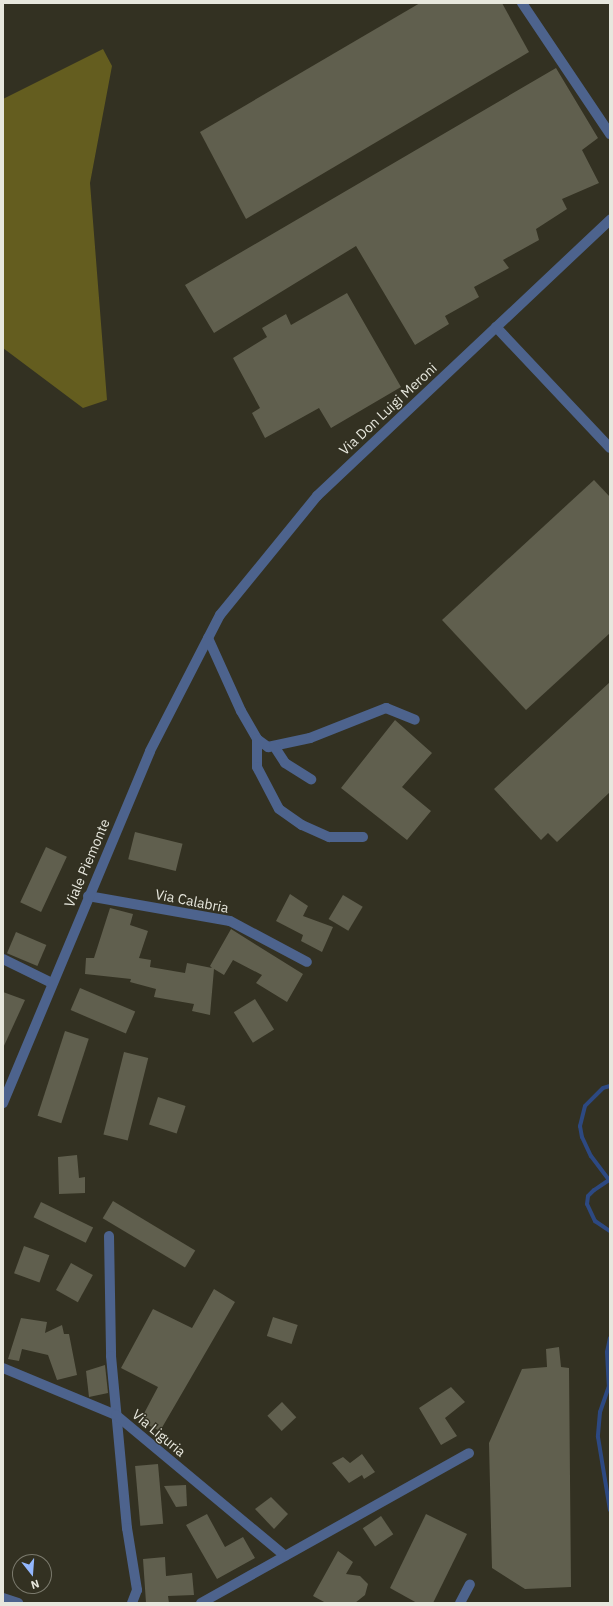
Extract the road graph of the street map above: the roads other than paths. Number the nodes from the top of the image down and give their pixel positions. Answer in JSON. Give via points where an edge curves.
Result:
{"nodes":[{"id":1,"x":522,"y":3,"type":"edge"},
{"id":2,"x":610,"y":134,"type":"edge"},
{"id":3,"x":610,"y":220,"type":"edge"},
{"id":4,"x":496,"y":327,"type":"junction"},
{"id":5,"x":610,"y":448,"type":"edge"},
{"id":6,"x":208,"y":638,"type":"junction"},
{"id":7,"x":415,"y":720,"type":"dead end"},
{"id":8,"x":256,"y":739,"type":"junction"},
{"id":9,"x":274,"y":746,"type":"junction"},
{"id":10,"x":311,"y":779,"type":"dead end"},
{"id":11,"x":363,"y":837,"type":"dead end"},
{"id":12,"x":88,"y":896,"type":"junction"},
{"id":13,"x":3,"y":959,"type":"edge"},
{"id":14,"x":307,"y":962,"type":"dead end"},
{"id":15,"x":52,"y":983,"type":"junction"},
{"id":16,"x":3,"y":1103,"type":"edge"},
{"id":17,"x":110,"y":1236,"type":"dead end"},
{"id":18,"x":3,"y":1368,"type":"edge"},
{"id":19,"x":116,"y":1415,"type":"junction"},
{"id":20,"x":469,"y":1452,"type":"dead end"},
{"id":21,"x":285,"y":1556,"type":"junction"},
{"id":22,"x":470,"y":1584,"type":"dead end"},
{"id":23,"x":3,"y":1598,"type":"edge"},
{"id":24,"x":18,"y":1603,"type":"edge"},
{"id":25,"x":132,"y":1603,"type":"edge"},
{"id":26,"x":201,"y":1603,"type":"edge"},
{"id":27,"x":460,"y":1603,"type":"edge"}],
"edges":[{"from":1,"to":2,"type":"street"},
{"from":3,"to":4,"type":"street","name":"Via Don Luigi Meroni"},
{"from":4,"to":5,"type":"street"},
{"from":4,"to":6,"type":"street","name":"Via Don Luigi Meroni","via":[[317,496],[220,615]]},
{"from":6,"to":8,"type":"street"},
{"from":6,"to":12,"type":"street","name":"Viale Piemonte","via":[[150,751]]},
{"from":7,"to":9,"type":"street","via":[[386,708],[310,738]]},
{"from":8,"to":9,"type":"street","via":[[268,747]]},
{"from":8,"to":11,"type":"street","via":[[258,767],[279,809],[302,826],[329,837]]},
{"from":9,"to":10,"type":"street","via":[[285,763]]},
{"from":12,"to":14,"type":"street","name":"Via Calabria","via":[[230,921]]},
{"from":12,"to":15,"type":"street","name":"Viale Piemonte"},
{"from":13,"to":15,"type":"street"},
{"from":15,"to":16,"type":"street","name":"Viale Piemonte"},
{"from":17,"to":19,"type":"street","name":"Via Liguria","via":[[111,1356]]},
{"from":18,"to":19,"type":"street"},
{"from":19,"to":21,"type":"street","name":"Via Liguria"},
{"from":19,"to":25,"type":"street","via":[[127,1528],[137,1590]]},
{"from":20,"to":21,"type":"street"},
{"from":21,"to":26,"type":"street"},
{"from":22,"to":27,"type":"street"},
{"from":23,"to":24,"type":"street"}]}
